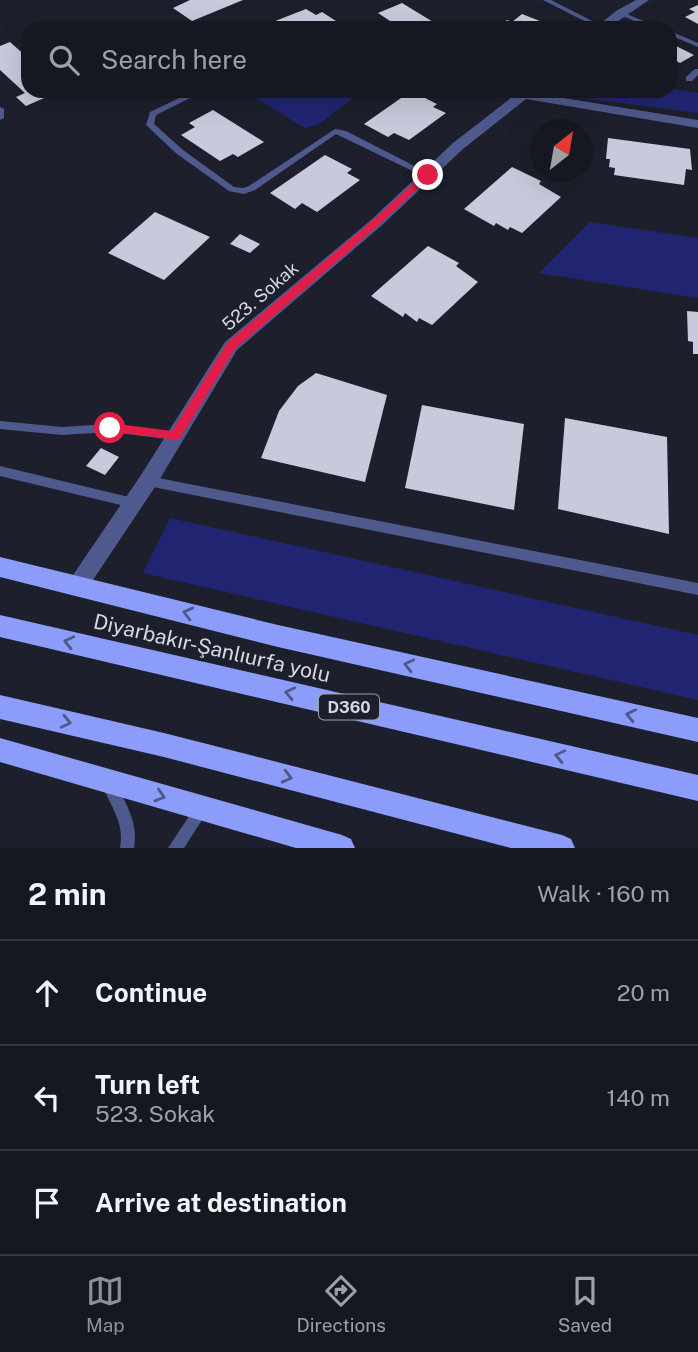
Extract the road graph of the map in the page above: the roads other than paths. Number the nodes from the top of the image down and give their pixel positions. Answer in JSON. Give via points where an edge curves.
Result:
{"nodes":[{"id":1,"x":545,"y":0,"type":"edge"},
{"id":2,"x":644,"y":0,"type":"edge"},
{"id":3,"x":620,"y":13,"type":"junction"},
{"id":4,"x":587,"y":21,"type":"edge"},
{"id":5,"x":610,"y":21,"type":"edge"},
{"id":6,"x":640,"y":21,"type":"edge"},
{"id":7,"x":677,"y":36,"type":"edge"},
{"id":8,"x":698,"y":45,"type":"edge"},
{"id":9,"x":698,"y":71,"type":"edge"},
{"id":10,"x":689,"y":79,"type":"dead end"},
{"id":11,"x":186,"y":98,"type":"edge"},
{"id":12,"x":520,"y":98,"type":"edge"},
{"id":13,"x":554,"y":98,"type":"edge"},
{"id":14,"x":0,"y":109,"type":"edge"},
{"id":15,"x":0,"y":118,"type":"edge"},
{"id":16,"x":698,"y":124,"type":"edge"},
{"id":17,"x":428,"y":175,"type":"junction"},
{"id":18,"x":0,"y":425,"type":"edge"},
{"id":19,"x":175,"y":436,"type":"junction"},
{"id":20,"x":0,"y":471,"type":"edge"},
{"id":21,"x":148,"y":481,"type":"junction"},
{"id":22,"x":133,"y":503,"type":"junction"},
{"id":23,"x":0,"y":567,"type":"edge"},
{"id":24,"x":78,"y":585,"type":"junction"},
{"id":25,"x":698,"y":589,"type":"edge"},
{"id":26,"x":0,"y":621,"type":"edge"},
{"id":27,"x":0,"y":626,"type":"edge"},
{"id":28,"x":39,"y":635,"type":"junction"},
{"id":29,"x":0,"y":707,"type":"edge"},
{"id":30,"x":698,"y":730,"type":"edge"},
{"id":31,"x":0,"y":750,"type":"edge"},
{"id":32,"x":106,"y":779,"type":"junction"},
{"id":33,"x":698,"y":788,"type":"edge"},
{"id":34,"x":202,"y":809,"type":"junction"},
{"id":35,"x":127,"y":848,"type":"edge"},
{"id":36,"x":175,"y":848,"type":"edge"},
{"id":37,"x":342,"y":848,"type":"edge"},
{"id":38,"x":562,"y":848,"type":"edge"}],
"edges":[{"from":1,"to":4,"type":"lane"},
{"from":2,"to":3,"type":"street"},
{"from":3,"to":5,"type":"street"},
{"from":3,"to":6,"type":"lane"},
{"from":7,"to":8,"type":"lane"},
{"from":9,"to":10,"type":"lane"},
{"from":11,"to":17,"type":"lane","via":[[153,114],[150,125],[232,190],[252,188],[335,131]]},
{"from":12,"to":17,"type":"street","name":"523. Sokak"},
{"from":13,"to":16,"type":"street"},
{"from":14,"to":15,"type":"lane"},
{"from":17,"to":19,"type":"street","name":"523. Sokak","via":[[231,346]]},
{"from":18,"to":19,"type":"lane","via":[[62,431],[110,428]]},
{"from":19,"to":21,"type":"street","name":"523. Sokak"},
{"from":20,"to":22,"type":"lane"},
{"from":21,"to":22,"type":"street","name":"523. Sokak"},
{"from":21,"to":25,"type":"lane"},
{"from":22,"to":24,"type":"street","name":"523. Sokak"},
{"from":23,"to":24,"type":"highway"},
{"from":30,"to":24,"type":"highway","one_way":true,"via":[[278,636]]},
{"from":26,"to":28,"type":"highway"},
{"from":27,"to":28,"type":"highway","name":"Diyarbakır-Şanlıurfa yolu","number":"D360"},
{"from":33,"to":28,"type":"highway","name":"Diyarbakır-Şanlıurfa yolu","number":"D360","one_way":true},
{"from":29,"to":38,"type":"highway","one_way":true},
{"from":31,"to":32,"type":"highway"},
{"from":32,"to":34,"type":"highway","one_way":true},
{"from":32,"to":35,"type":"lane","via":[[127,820]]},
{"from":34,"to":36,"type":"lane"},
{"from":34,"to":37,"type":"highway"}]}
